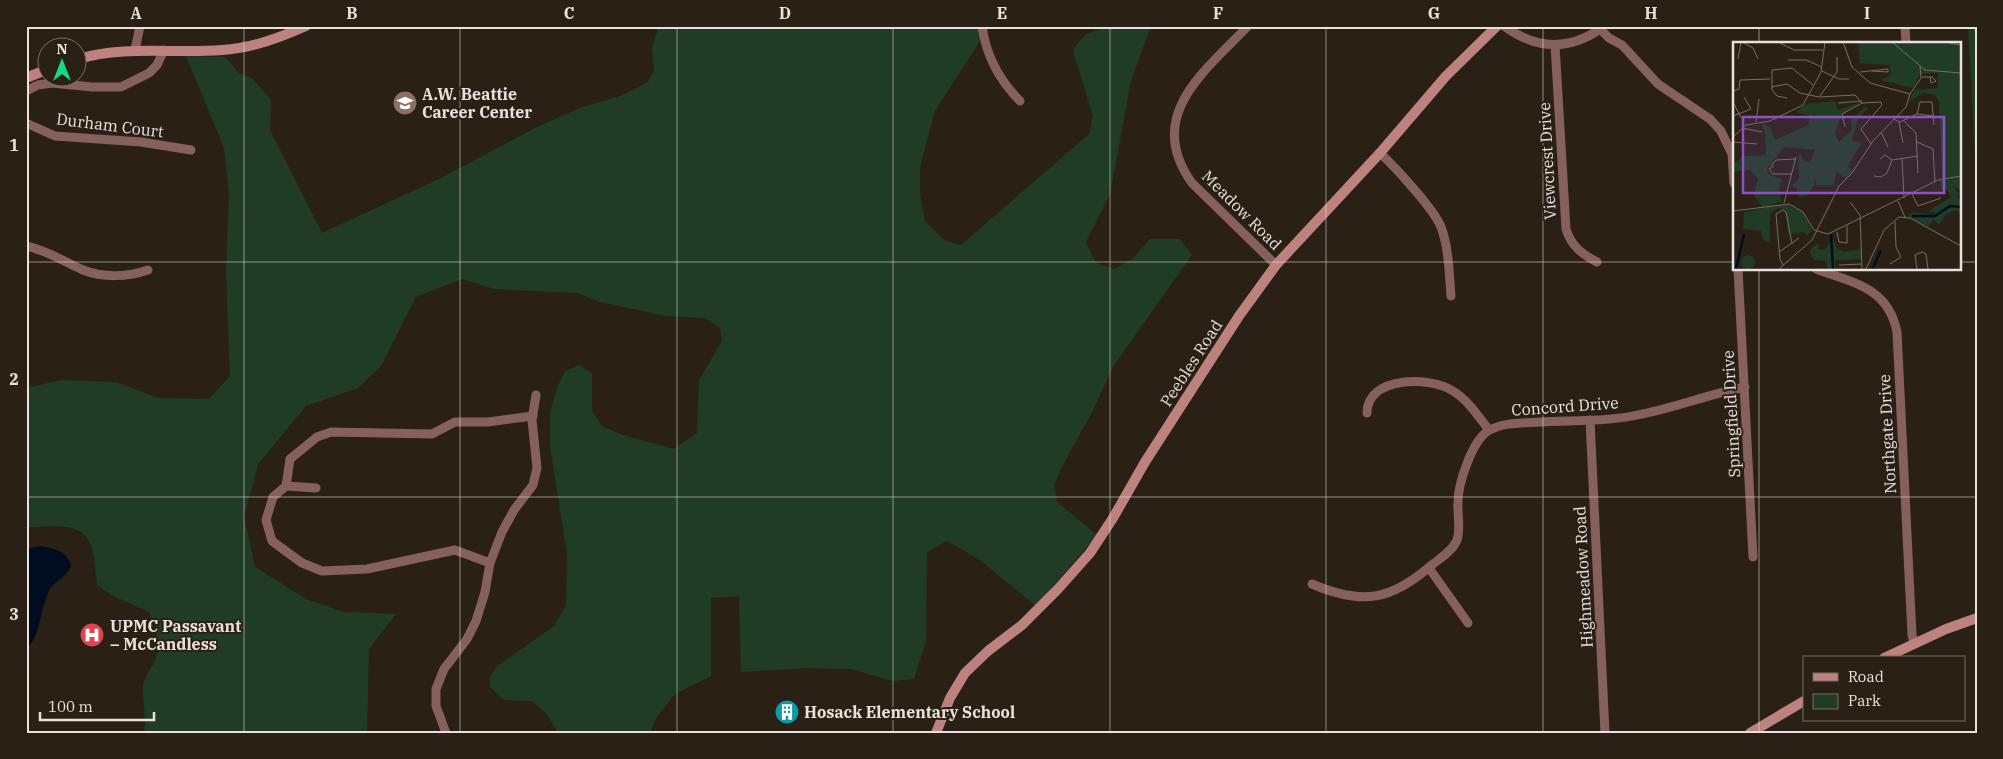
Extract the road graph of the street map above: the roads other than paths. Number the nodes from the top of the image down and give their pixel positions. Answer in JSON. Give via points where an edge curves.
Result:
{"nodes":[{"id":1,"x":140,"y":26,"type":"edge"},
{"id":2,"x":306,"y":26,"type":"edge"},
{"id":3,"x":982,"y":26,"type":"edge"},
{"id":4,"x":1248,"y":26,"type":"edge"},
{"id":5,"x":1496,"y":26,"type":"edge"},
{"id":6,"x":1504,"y":26,"type":"edge"},
{"id":7,"x":1905,"y":26,"type":"edge"},
{"id":8,"x":1602,"y":28,"type":"edge"},
{"id":9,"x":1906,"y":42,"type":"edge"},
{"id":10,"x":1555,"y":46,"type":"junction"},
{"id":11,"x":135,"y":50,"type":"junction"},
{"id":12,"x":164,"y":50,"type":"junction"},
{"id":13,"x":88,"y":57,"type":"edge"},
{"id":14,"x":38,"y":73,"type":"edge"},
{"id":15,"x":26,"y":78,"type":"edge"},
{"id":16,"x":26,"y":91,"type":"edge"},
{"id":17,"x":1020,"y":101,"type":"dead end"},
{"id":18,"x":26,"y":123,"type":"edge"},
{"id":19,"x":191,"y":150,"type":"dead end"},
{"id":20,"x":1380,"y":153,"type":"junction"},
{"id":21,"x":1733,"y":168,"type":"edge"},
{"id":22,"x":26,"y":246,"type":"edge"},
{"id":23,"x":1597,"y":262,"type":"dead end"},
{"id":24,"x":1276,"y":265,"type":"junction"},
{"id":25,"x":148,"y":270,"type":"dead end"},
{"id":26,"x":1738,"y":270,"type":"edge"},
{"id":27,"x":1819,"y":270,"type":"edge"},
{"id":28,"x":1451,"y":296,"type":"dead end"},
{"id":29,"x":1745,"y":387,"type":"junction"},
{"id":30,"x":536,"y":395,"type":"dead end"},
{"id":31,"x":1367,"y":413,"type":"dead end"},
{"id":32,"x":533,"y":416,"type":"junction"},
{"id":33,"x":1590,"y":420,"type":"junction"},
{"id":34,"x":1489,"y":430,"type":"junction"},
{"id":35,"x":286,"y":486,"type":"junction"},
{"id":36,"x":316,"y":488,"type":"dead end"},
{"id":37,"x":1753,"y":557,"type":"dead end"},
{"id":38,"x":490,"y":563,"type":"junction"},
{"id":39,"x":1429,"y":568,"type":"junction"},
{"id":40,"x":1312,"y":584,"type":"dead end"},
{"id":41,"x":1977,"y":618,"type":"edge"},
{"id":42,"x":1468,"y":623,"type":"dead end"},
{"id":43,"x":1914,"y":643,"type":"junction"},
{"id":44,"x":1888,"y":656,"type":"edge"},
{"id":45,"x":1803,"y":702,"type":"edge"},
{"id":46,"x":446,"y":733,"type":"edge"},
{"id":47,"x":936,"y":733,"type":"edge"},
{"id":48,"x":1605,"y":733,"type":"edge"},
{"id":49,"x":1750,"y":733,"type":"edge"}],
"edges":[{"from":1,"to":11,"type":"street"},
{"from":2,"to":12,"type":"street","via":[[239,48]]},
{"from":3,"to":17,"type":"street","via":[[993,64]]},
{"from":4,"to":24,"type":"street","name":"Meadow Road","via":[[1186,93],[1176,119],[1175,146],[1192,183]]},
{"from":5,"to":20,"type":"street","name":"Peebles Road","via":[[1446,76]]},
{"from":6,"to":10,"type":"street","via":[[1526,39]]},
{"from":7,"to":9,"type":"street"},
{"from":8,"to":10,"type":"street","via":[[1579,41]]},
{"from":8,"to":21,"type":"street","via":[[1658,84],[1710,119],[1721,131],[1732,154]]},
{"from":10,"to":23,"type":"street","name":"Viewcrest Drive","via":[[1566,229],[1578,250]]},
{"from":11,"to":12,"type":"street"},
{"from":11,"to":13,"type":"street"},
{"from":12,"to":16,"type":"street","via":[[149,73],[121,87],[52,83]]},
{"from":14,"to":15,"type":"street"},
{"from":18,"to":19,"type":"street","name":"Durham Court","via":[[55,136],[141,142]]},
{"from":20,"to":24,"type":"street","name":"Peebles Road"},
{"from":20,"to":28,"type":"street","via":[[1441,226]]},
{"from":22,"to":25,"type":"street","via":[[96,274],[123,275]]},
{"from":24,"to":47,"type":"street","name":"Peebles Road","via":[[1239,316],[1090,553],[1022,625],[966,673],[950,698]]},
{"from":26,"to":29,"type":"street","name":"Springfield Drive"},
{"from":27,"to":43,"type":"street","name":"Northgate Drive","via":[[1879,296],[1895,320]]},
{"from":29,"to":33,"type":"street","name":"Concord Drive","via":[[1642,414]]},
{"from":29,"to":37,"type":"street","name":"Springfield Drive"},
{"from":30,"to":32,"type":"street"},
{"from":31,"to":34,"type":"street","via":[[1369,402],[1380,391],[1403,382],[1424,381],[1460,395]]},
{"from":32,"to":35,"type":"street","via":[[488,422],[455,422],[432,434],[331,432],[318,437],[290,459]]},
{"from":32,"to":38,"type":"street","via":[[537,459],[533,485],[514,510]]},
{"from":33,"to":34,"type":"street","name":"Concord Drive","via":[[1514,424]]},
{"from":33,"to":48,"type":"street","name":"Highmeadow Road"},
{"from":34,"to":39,"type":"street","via":[[1478,440],[1460,488],[1457,540]]},
{"from":35,"to":36,"type":"street"},
{"from":35,"to":38,"type":"street","via":[[273,497],[266,520],[272,541],[302,563],[322,571],[367,570],[455,550]]},
{"from":38,"to":46,"type":"street","via":[[476,621],[444,669],[436,690],[436,706]]},
{"from":39,"to":40,"type":"street","via":[[1394,590],[1362,598],[1342,595]]},
{"from":39,"to":42,"type":"street"},
{"from":41,"to":43,"type":"street"},
{"from":43,"to":44,"type":"street"},
{"from":45,"to":49,"type":"street"}]}
